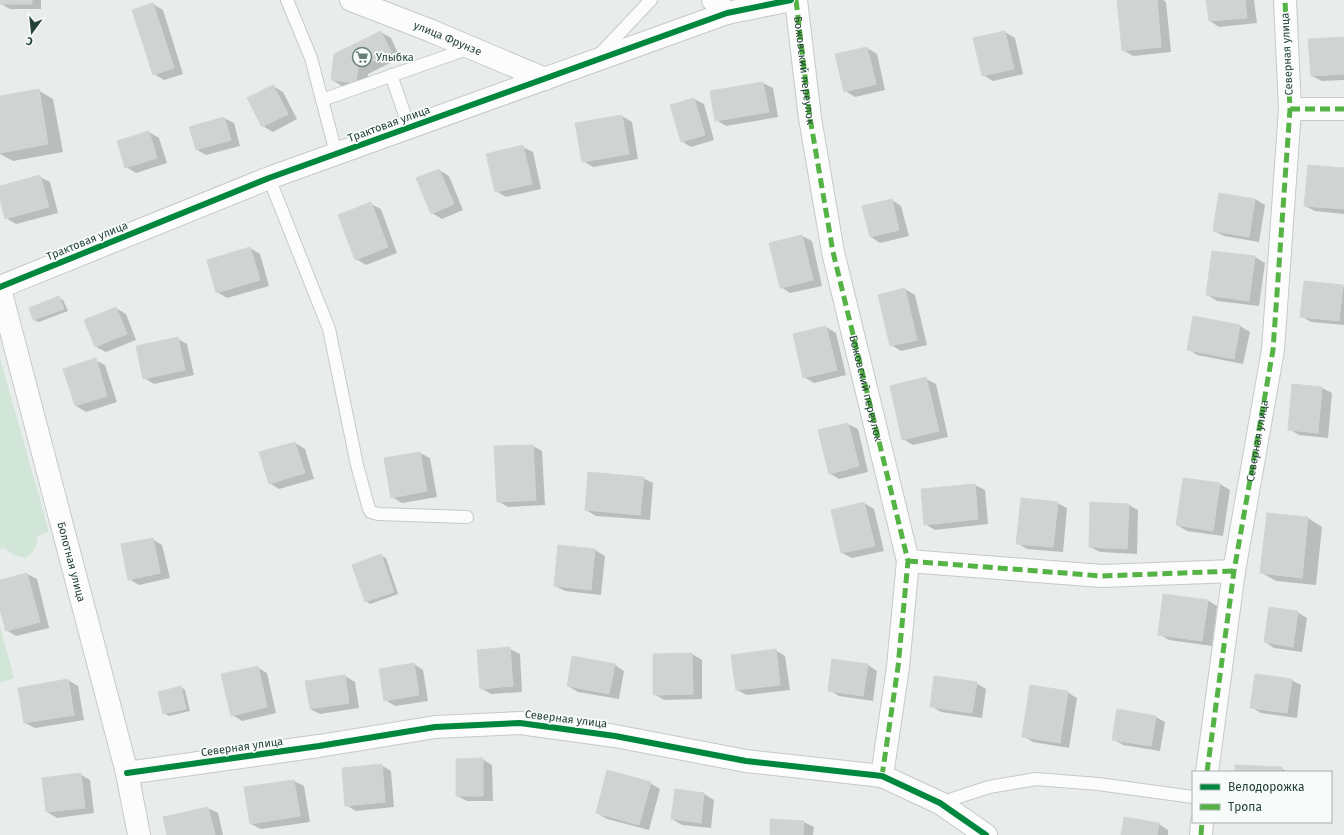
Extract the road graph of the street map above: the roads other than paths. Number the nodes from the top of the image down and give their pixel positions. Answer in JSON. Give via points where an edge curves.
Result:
{"nodes":[{"id":1,"x":287,"y":0,"type":"edge"},
{"id":2,"x":351,"y":0,"type":"edge"},
{"id":3,"x":651,"y":0,"type":"edge"},
{"id":4,"x":791,"y":0,"type":"edge"},
{"id":5,"x":796,"y":0,"type":"edge"},
{"id":6,"x":1284,"y":0,"type":"edge"},
{"id":7,"x":720,"y":7,"type":"edge"},
{"id":8,"x":471,"y":47,"type":"junction"},
{"id":9,"x":592,"y":63,"type":"junction"},
{"id":10,"x":391,"y":75,"type":"junction"},
{"id":11,"x":545,"y":79,"type":"junction"},
{"id":12,"x":322,"y":100,"type":"junction"},
{"id":13,"x":1290,"y":109,"type":"junction"},
{"id":14,"x":1344,"y":109,"type":"edge"},
{"id":15,"x":409,"y":127,"type":"junction"},
{"id":16,"x":336,"y":153,"type":"junction"},
{"id":17,"x":269,"y":178,"type":"junction"},
{"id":18,"x":0,"y":288,"type":"edge"},
{"id":19,"x":467,"y":517,"type":"dead end"},
{"id":20,"x":908,"y":561,"type":"junction"},
{"id":21,"x":1234,"y":571,"type":"junction"},
{"id":22,"x":1207,"y":771,"type":"edge"},
{"id":23,"x":127,"y":773,"type":"junction"},
{"id":24,"x":882,"y":776,"type":"junction"},
{"id":25,"x":1192,"y":797,"type":"edge"},
{"id":26,"x":940,"y":803,"type":"junction"},
{"id":27,"x":1202,"y":823,"type":"edge"},
{"id":28,"x":139,"y":835,"type":"edge"},
{"id":29,"x":986,"y":835,"type":"edge"},
{"id":30,"x":1201,"y":835,"type":"edge"}],
"edges":[{"from":1,"to":12,"type":"lane","via":[[311,58]]},
{"from":2,"to":8,"type":"street","name":"улица Фрунзе"},
{"from":3,"to":9,"type":"lane"},
{"from":4,"to":7,"type":"street","name":"Трактовая улица"},
{"from":5,"to":20,"type":"street","name":"Божовский переулок","via":[[810,118],[833,252]]},
{"from":6,"to":13,"type":"street","name":"Северная улица"},
{"from":7,"to":9,"type":"street","name":"Трактовая улица"},
{"from":8,"to":10,"type":"lane"},
{"from":8,"to":11,"type":"street","name":"улица Фрунзе"},
{"from":9,"to":11,"type":"street","name":"Трактовая улица"},
{"from":10,"to":12,"type":"lane"},
{"from":10,"to":15,"type":"lane"},
{"from":11,"to":15,"type":"street","name":"Трактовая улица"},
{"from":12,"to":16,"type":"lane"},
{"from":13,"to":14,"type":"street","name":"Северная улица"},
{"from":13,"to":21,"type":"street","name":"Северная улица","via":[[1274,350]]},
{"from":15,"to":16,"type":"street","name":"Трактовая улица"},
{"from":16,"to":17,"type":"street","name":"Трактовая улица"},
{"from":17,"to":18,"type":"street","name":"Трактовая улица"},
{"from":17,"to":19,"type":"lane","via":[[329,329],[357,465],[369,509],[378,514]]},
{"from":18,"to":23,"type":"street","name":"Болотная улица"},
{"from":20,"to":21,"type":"street","via":[[1102,576]]},
{"from":20,"to":24,"type":"street","name":"Божовский переулок","via":[[898,667]]},
{"from":21,"to":22,"type":"street","name":"Северная улица"},
{"from":23,"to":24,"type":"street","name":"Северная улица","via":[[435,727],[520,723],[615,736],[746,760]]},
{"from":23,"to":28,"type":"street","name":"Болотная улица"},
{"from":24,"to":26,"type":"street","name":"Северная улица"},
{"from":25,"to":26,"type":"lane","via":[[1098,784],[1036,779],[990,787]]},
{"from":26,"to":29,"type":"street","name":"Северная улица"},
{"from":27,"to":30,"type":"street"}]}
